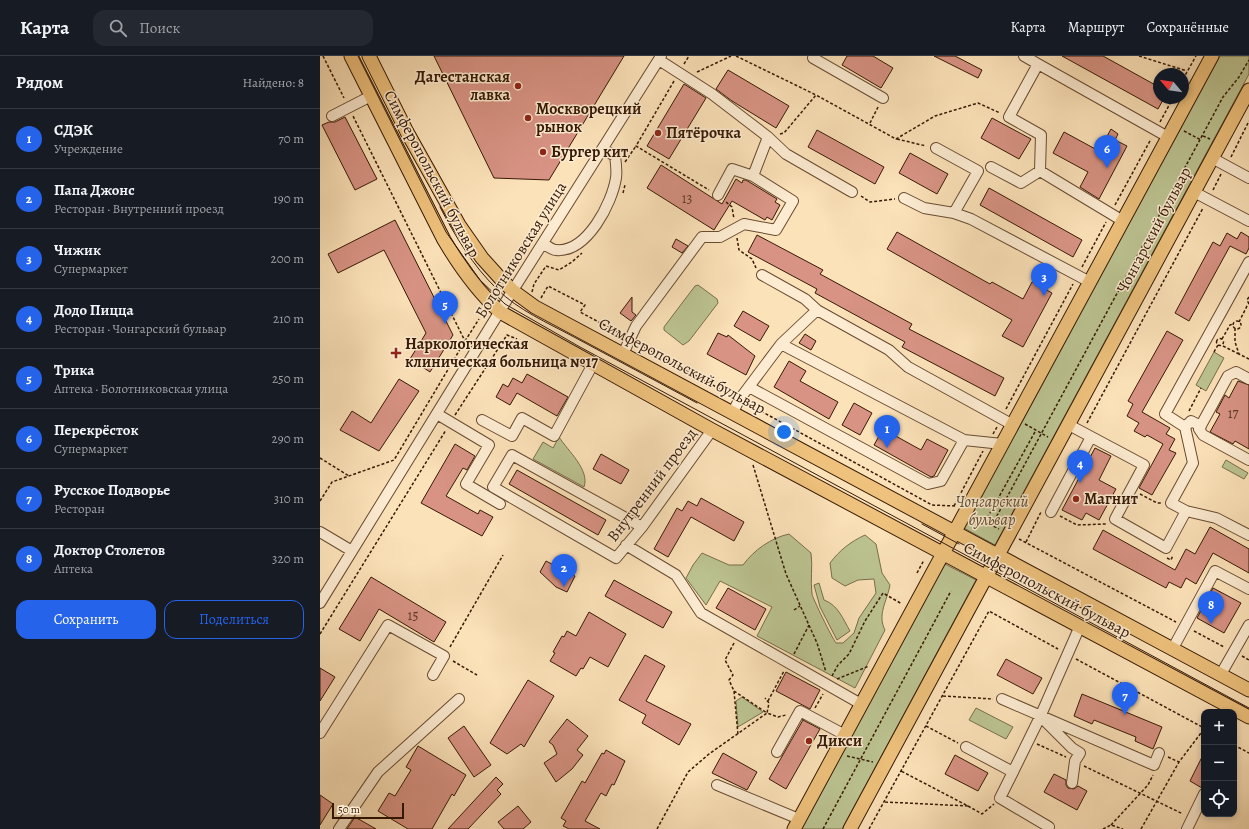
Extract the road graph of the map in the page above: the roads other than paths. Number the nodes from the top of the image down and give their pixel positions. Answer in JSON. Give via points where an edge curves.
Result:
{"nodes":[{"id":1,"x":351,"y":56,"type":"edge"},
{"id":2,"x":369,"y":56,"type":"edge"},
{"id":3,"x":1024,"y":56,"type":"edge"},
{"id":4,"x":1212,"y":56,"type":"edge"},
{"id":5,"x":813,"y":57,"type":"edge"},
{"id":6,"x":660,"y":58,"type":"edge"},
{"id":7,"x":1038,"y":64,"type":"junction"},
{"id":8,"x":1249,"y":90,"type":"edge"},
{"id":9,"x":371,"y":96,"type":"junction"},
{"id":10,"x":883,"y":98,"type":"road end"},
{"id":11,"x":332,"y":116,"type":"dead end"},
{"id":12,"x":768,"y":137,"type":"junction"},
{"id":13,"x":1168,"y":137,"type":"junction"},
{"id":14,"x":936,"y":148,"type":"road end"},
{"id":15,"x":602,"y":149,"type":"junction"},
{"id":16,"x":1212,"y":158,"type":"junction"},
{"id":17,"x":991,"y":167,"type":"dead end"},
{"id":18,"x":1040,"y":171,"type":"junction"},
{"id":19,"x":753,"y":176,"type":"junction"},
{"id":20,"x":1249,"y":178,"type":"edge"},
{"id":21,"x":852,"y":192,"type":"dead end"},
{"id":22,"x":1194,"y":192,"type":"junction"},
{"id":23,"x":718,"y":195,"type":"road end"},
{"id":24,"x":904,"y":198,"type":"road end"},
{"id":25,"x":954,"y":213,"type":"junction"},
{"id":26,"x":1123,"y":221,"type":"junction"},
{"id":27,"x":1249,"y":221,"type":"edge"},
{"id":28,"x":543,"y":243,"type":"junction"},
{"id":29,"x":1249,"y":262,"type":"edge"},
{"id":30,"x":759,"y":273,"type":"road end"},
{"id":31,"x":1090,"y":282,"type":"junction"},
{"id":32,"x":513,"y":291,"type":"junction"},
{"id":33,"x":817,"y":310,"type":"junction"},
{"id":34,"x":500,"y":312,"type":"junction"},
{"id":35,"x":781,"y":344,"type":"junction"},
{"id":36,"x":623,"y":354,"type":"junction"},
{"id":37,"x":593,"y":364,"type":"junction"},
{"id":38,"x":1249,"y":379,"type":"edge"},
{"id":39,"x":749,"y":387,"type":"junction"},
{"id":40,"x":733,"y":412,"type":"junction"},
{"id":41,"x":437,"y":414,"type":"junction"},
{"id":42,"x":482,"y":420,"type":"dead end"},
{"id":43,"x":1014,"y":421,"type":"junction"},
{"id":44,"x":1069,"y":425,"type":"junction"},
{"id":45,"x":1183,"y":426,"type":"junction"},
{"id":46,"x":1201,"y":426,"type":"junction"},
{"id":47,"x":712,"y":430,"type":"junction"},
{"id":48,"x":1087,"y":434,"type":"junction"},
{"id":49,"x":512,"y":436,"type":"junction"},
{"id":50,"x":964,"y":440,"type":"junction"},
{"id":51,"x":1002,"y":444,"type":"junction"},
{"id":52,"x":512,"y":455,"type":"junction"},
{"id":53,"x":1249,"y":460,"type":"edge"},
{"id":54,"x":500,"y":504,"type":"dead end"},
{"id":55,"x":1047,"y":509,"type":"road end"},
{"id":56,"x":1186,"y":511,"type":"junction"},
{"id":57,"x":642,"y":527,"type":"junction"},
{"id":58,"x":320,"y":532,"type":"edge"},
{"id":59,"x":954,"y":532,"type":"junction"},
{"id":60,"x":1249,"y":535,"type":"edge"},
{"id":61,"x":626,"y":545,"type":"junction"},
{"id":62,"x":352,"y":551,"type":"junction"},
{"id":63,"x":943,"y":554,"type":"junction"},
{"id":64,"x":998,"y":556,"type":"junction"},
{"id":65,"x":987,"y":577,"type":"junction"},
{"id":66,"x":1249,"y":589,"type":"edge"},
{"id":67,"x":320,"y":603,"type":"edge"},
{"id":68,"x":1249,"y":625,"type":"edge"},
{"id":69,"x":1080,"y":626,"type":"junction"},
{"id":70,"x":1173,"y":648,"type":"junction"},
{"id":71,"x":1221,"y":674,"type":"junction"},
{"id":72,"x":433,"y":675,"type":"dead end"},
{"id":73,"x":1249,"y":690,"type":"edge"},
{"id":74,"x":459,"y":699,"type":"dead end"},
{"id":75,"x":1002,"y":699,"type":"road end"},
{"id":76,"x":862,"y":704,"type":"junction"},
{"id":77,"x":1040,"y":717,"type":"junction"},
{"id":78,"x":1249,"y":717,"type":"edge"},
{"id":79,"x":320,"y":733,"type":"edge"},
{"id":80,"x":845,"y":735,"type":"junction"},
{"id":81,"x":966,"y":747,"type":"road end"},
{"id":82,"x":777,"y":752,"type":"dead end"},
{"id":83,"x":1159,"y":753,"type":"road end"},
{"id":84,"x":1013,"y":772,"type":"junction"},
{"id":85,"x":1072,"y":783,"type":"dead end"},
{"id":86,"x":717,"y":785,"type":"dead end"},
{"id":87,"x":1201,"y":800,"type":"edge"},
{"id":88,"x":797,"y":824,"type":"edge"},
{"id":89,"x":339,"y":829,"type":"edge"},
{"id":90,"x":850,"y":829,"type":"edge"},
{"id":91,"x":1048,"y":829,"type":"edge"},
{"id":92,"x":1186,"y":829,"type":"edge"}],
"edges":[{"from":1,"to":9,"type":"main road","name":"Симферопольский бульвар"},
{"from":2,"to":32,"type":"main road","name":"Симферопольский бульвар","via":[[407,132],[459,225],[482,258]]},
{"from":3,"to":7,"type":"street"},
{"from":4,"to":13,"type":"main road","name":"Чонгарский бульвар"},
{"from":5,"to":10,"type":"street"},
{"from":6,"to":12,"type":"street"},
{"from":6,"to":15,"type":"street","name":"Болотниковская улица"},
{"from":7,"to":13,"type":"street"},
{"from":7,"to":18,"type":"street","via":[[1009,117],[1041,135]]},
{"from":8,"to":16,"type":"main road","name":"Чонгарский бульвар"},
{"from":9,"to":11,"type":"street"},
{"from":9,"to":34,"type":"main road","name":"Симферопольский бульвар","via":[[444,240],[461,268]]},
{"from":12,"to":19,"type":"street"},
{"from":12,"to":21,"type":"street","via":[[786,154]]},
{"from":13,"to":26,"type":"main road","name":"Чонгарский бульвар"},
{"from":14,"to":25,"type":"street","via":[[978,170]]},
{"from":15,"to":28,"type":"street","name":"Болотниковская улица"},
{"from":15,"to":28,"type":"street","via":[[615,156],[616,177],[612,194],[594,226],[587,237],[570,249],[555,251]]},
{"from":16,"to":20,"type":"street"},
{"from":16,"to":22,"type":"main road","name":"Чонгарский бульвар"},
{"from":17,"to":18,"type":"street","via":[[1021,183]]},
{"from":18,"to":26,"type":"street"},
{"from":19,"to":23,"type":"street","via":[[732,169]]},
{"from":19,"to":36,"type":"street","via":[[793,201],[776,230],[744,224],[720,237],[702,237],[636,326]]},
{"from":22,"to":27,"type":"street"},
{"from":22,"to":44,"type":"main road","name":"Чонгарский бульвар"},
{"from":24,"to":25,"type":"street","via":[[924,208]]},
{"from":25,"to":31,"type":"street","via":[[971,219]]},
{"from":26,"to":31,"type":"main road","name":"Чонгарский бульвар"},
{"from":28,"to":32,"type":"street","name":"Болотниковская улица"},
{"from":29,"to":45,"type":"street","via":[[1165,414]]},
{"from":30,"to":33,"type":"street","via":[[806,299]]},
{"from":31,"to":43,"type":"main road","name":"Чонгарский бульвар"},
{"from":32,"to":34,"type":"street","name":"Болотниковская улица"},
{"from":32,"to":36,"type":"main road","name":"Симферопольский бульвар","via":[[535,307]]},
{"from":33,"to":35,"type":"street"},
{"from":33,"to":43,"type":"street","via":[[889,350],[908,368],[1001,418]]},
{"from":34,"to":37,"type":"main road","name":"Симферопольский бульвар"},
{"from":34,"to":41,"type":"street","name":"Болотниковская улица"},
{"from":35,"to":39,"type":"street"},
{"from":35,"to":50,"type":"street"},
{"from":36,"to":40,"type":"main road","name":"Симферопольский бульвар"},
{"from":37,"to":47,"type":"main road","name":"Симферопольский бульвар"},
{"from":37,"to":49,"type":"street","via":[[554,436],[522,418]]},
{"from":38,"to":46,"type":"street","via":[[1236,372],[1228,376]]},
{"from":39,"to":40,"type":"street"},
{"from":39,"to":50,"type":"street","via":[[928,484],[941,481]]},
{"from":40,"to":59,"type":"main road","name":"Симферопольский бульвар"},
{"from":41,"to":54,"type":"street","via":[[489,445],[466,484]]},
{"from":41,"to":62,"type":"street","name":"Болотниковская улица"},
{"from":42,"to":49,"type":"street"},
{"from":43,"to":51,"type":"main road","name":"Чонгарский бульвар"},
{"from":44,"to":48,"type":"street"},
{"from":44,"to":64,"type":"main road","name":"Чонгарский бульвар"},
{"from":45,"to":46,"type":"street","via":[[1191,421]]},
{"from":45,"to":56,"type":"street","via":[[1193,463],[1172,503]]},
{"from":46,"to":53,"type":"street","via":[[1200,432],[1203,435]]},
{"from":47,"to":57,"type":"street","name":"Внутренний проезд"},
{"from":47,"to":63,"type":"main road","name":"Симферопольский бульвар"},
{"from":48,"to":55,"type":"street"},
{"from":48,"to":56,"type":"street","via":[[1144,465],[1115,519],[1166,548]]},
{"from":49,"to":52,"type":"street"},
{"from":50,"to":51,"type":"street"},
{"from":51,"to":59,"type":"main road","name":"Чонгарский бульвар","via":[[960,509]]},
{"from":52,"to":57,"type":"street"},
{"from":52,"to":61,"type":"street","name":"Внутренний проезд","via":[[493,487],[616,558]]},
{"from":56,"to":60,"type":"street","via":[[1216,518]]},
{"from":57,"to":61,"type":"street","name":"Внутренний проезд"},
{"from":58,"to":62,"type":"street"},
{"from":59,"to":63,"type":"main road","name":"Чонгарский бульвар"},
{"from":59,"to":64,"type":"main road","name":"Симферопольский бульвар"},
{"from":61,"to":76,"type":"street","via":[[676,575],[701,613]]},
{"from":62,"to":67,"type":"street","name":"Болотниковская улица"},
{"from":63,"to":65,"type":"main road","name":"Симферопольский бульвар"},
{"from":63,"to":76,"type":"main road","name":"Чонгарский бульвар"},
{"from":64,"to":65,"type":"main road","name":"Чонгарский бульвар"},
{"from":64,"to":70,"type":"main road","name":"Симферопольский бульвар"},
{"from":65,"to":69,"type":"main road","name":"Симферопольский бульвар"},
{"from":65,"to":90,"type":"main road","name":"Чонгарский бульвар"},
{"from":66,"to":70,"type":"street","via":[[1215,571]]},
{"from":68,"to":71,"type":"street"},
{"from":69,"to":77,"type":"street"},
{"from":69,"to":78,"type":"main road","name":"Симферопольский бульвар"},
{"from":70,"to":71,"type":"main road","name":"Симферопольский бульвар"},
{"from":71,"to":73,"type":"main road","name":"Симферопольский бульвар"},
{"from":72,"to":79,"type":"street","via":[[444,656],[388,625]]},
{"from":74,"to":89,"type":"street","via":[[378,772]]},
{"from":75,"to":77,"type":"street"},
{"from":76,"to":80,"type":"main road","name":"Чонгарский бульвар"},
{"from":77,"to":83,"type":"street","via":[[1154,765]]},
{"from":77,"to":84,"type":"street"},
{"from":77,"to":85,"type":"street","via":[[1080,753]]},
{"from":80,"to":82,"type":"street","via":[[800,711]]},
{"from":80,"to":88,"type":"main road","name":"Чонгарский бульвар"},
{"from":81,"to":84,"type":"street"},
{"from":84,"to":91,"type":"street","via":[[1000,798],[1049,827]]},
{"from":86,"to":88,"type":"street"},
{"from":87,"to":92,"type":"street"}]}
